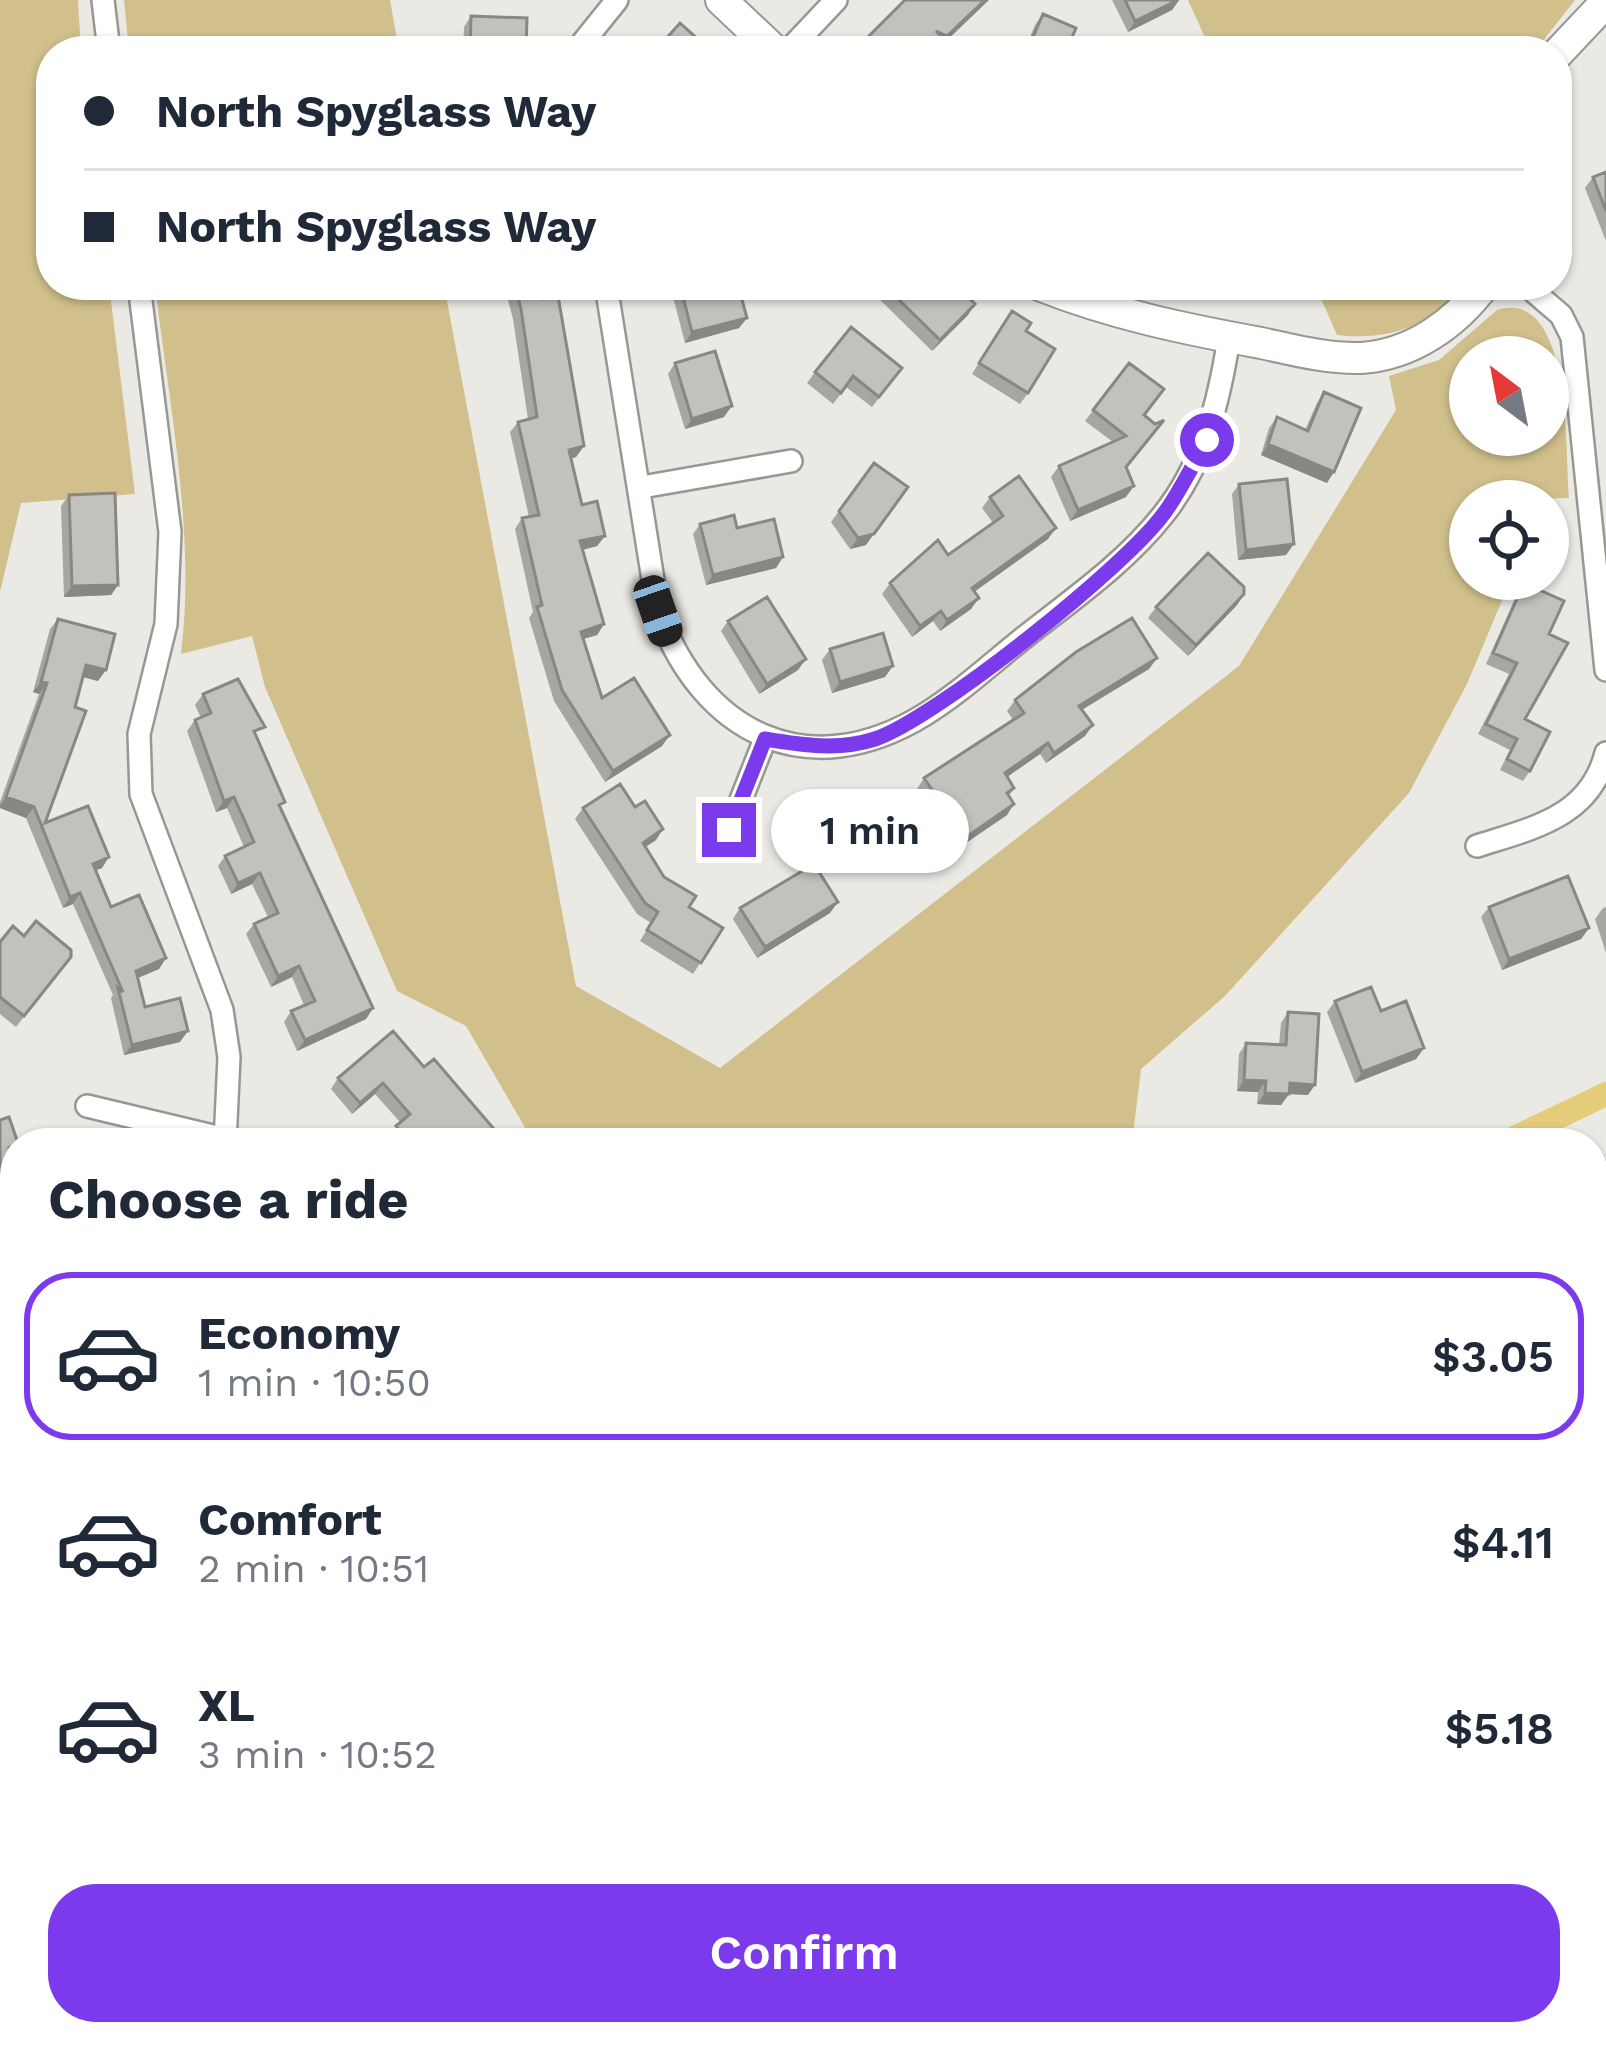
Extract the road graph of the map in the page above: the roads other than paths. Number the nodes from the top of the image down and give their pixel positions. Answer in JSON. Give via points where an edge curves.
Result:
{"nodes":[{"id":1,"x":103,"y":0,"type":"edge"},
{"id":2,"x":616,"y":0,"type":"edge"},
{"id":3,"x":721,"y":0,"type":"edge"},
{"id":4,"x":836,"y":0,"type":"edge"},
{"id":5,"x":1606,"y":2,"type":"edge"},
{"id":6,"x":107,"y":36,"type":"edge"},
{"id":7,"x":588,"y":36,"type":"edge"},
{"id":8,"x":759,"y":36,"type":"edge"},
{"id":9,"x":802,"y":36,"type":"edge"},
{"id":10,"x":1572,"y":38,"type":"edge"},
{"id":11,"x":141,"y":300,"type":"edge"},
{"id":12,"x":608,"y":300,"type":"edge"},
{"id":13,"x":1079,"y":300,"type":"edge"},
{"id":14,"x":1468,"y":300,"type":"edge"},
{"id":15,"x":1544,"y":300,"type":"edge"},
{"id":16,"x":1229,"y":338,"type":"junction"},
{"id":17,"x":791,"y":461,"type":"dead end"},
{"id":18,"x":642,"y":487,"type":"junction"},
{"id":19,"x":1606,"y":670,"type":"edge"},
{"id":20,"x":765,"y":739,"type":"junction"},
{"id":21,"x":1606,"y":753,"type":"edge"},
{"id":22,"x":729,"y":830,"type":"dead end"},
{"id":23,"x":1477,"y":846,"type":"dead end"},
{"id":24,"x":87,"y":1106,"type":"dead end"},
{"id":25,"x":175,"y":1128,"type":"edge"},
{"id":26,"x":231,"y":1128,"type":"edge"}],
"edges":[{"from":1,"to":6,"type":"street"},
{"from":2,"to":7,"type":"street"},
{"from":3,"to":8,"type":"street"},
{"from":4,"to":9,"type":"street"},
{"from":5,"to":10,"type":"street"},
{"from":11,"to":26,"type":"street","via":[[170,532],[166,624],[139,734],[141,794],[222,1010]]},
{"from":12,"to":18,"type":"street"},
{"from":13,"to":16,"type":"street"},
{"from":14,"to":16,"type":"street","via":[[1429,338],[1363,358]]},
{"from":15,"to":19,"type":"street","via":[[1572,337]]},
{"from":16,"to":20,"type":"street","via":[[1207,440],[1165,514],[1113,568],[926,714],[818,748]]},
{"from":17,"to":18,"type":"street"},
{"from":18,"to":20,"type":"street","via":[[658,611],[673,653],[729,720]]},
{"from":20,"to":22,"type":"street"},
{"from":21,"to":23,"type":"street","via":[[1594,783],[1568,812]]},
{"from":24,"to":25,"type":"street"}]}
